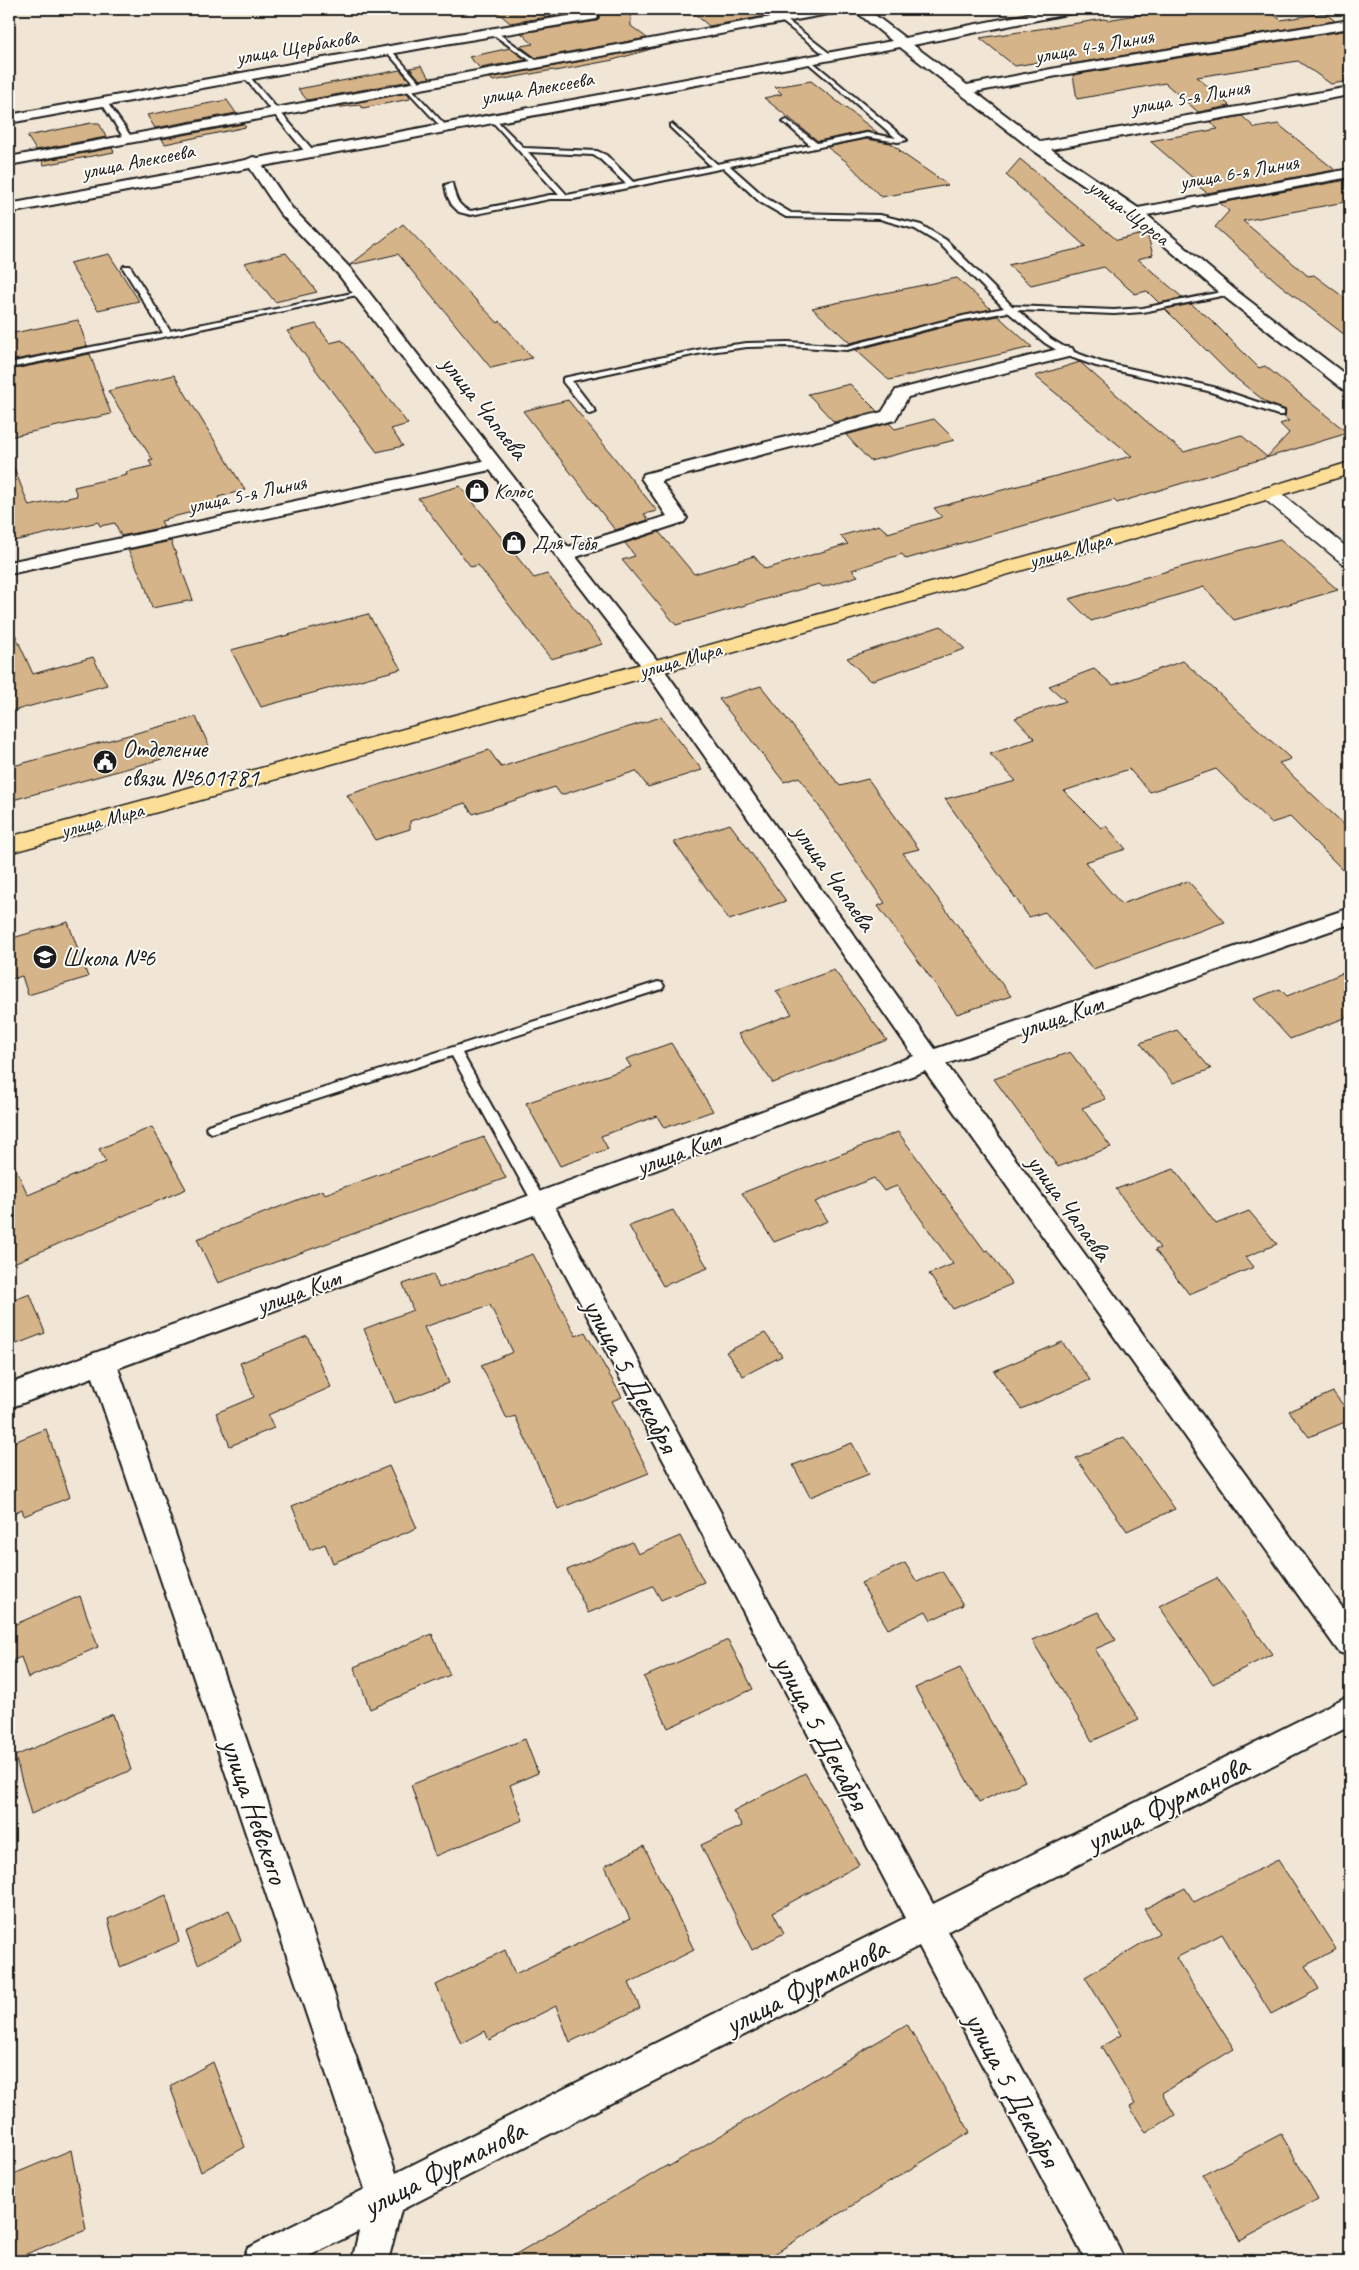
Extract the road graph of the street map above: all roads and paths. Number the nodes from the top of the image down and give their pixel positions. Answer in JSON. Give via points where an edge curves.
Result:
{"nodes":[{"id":1,"x":834,"y":9,"type":"edge"},
{"id":2,"x":859,"y":9,"type":"edge"},
{"id":3,"x":1072,"y":9,"type":"edge"},
{"id":4,"x":592,"y":16,"type":"dead end"},
{"id":5,"x":782,"y":19,"type":"junction"},
{"id":6,"x":1350,"y":24,"type":"edge"},
{"id":7,"x":493,"y":32,"type":"junction"},
{"id":8,"x":904,"y":41,"type":"junction"},
{"id":9,"x":388,"y":50,"type":"junction"},
{"id":10,"x":831,"y":57,"type":"junction"},
{"id":11,"x":810,"y":61,"type":"junction"},
{"id":12,"x":538,"y":63,"type":"junction"},
{"id":13,"x":246,"y":76,"type":"junction"},
{"id":14,"x":413,"y":86,"type":"junction"},
{"id":15,"x":964,"y":90,"type":"junction"},
{"id":16,"x":1350,"y":91,"type":"edge"},
{"id":17,"x":104,"y":102,"type":"junction"},
{"id":18,"x":276,"y":111,"type":"junction"},
{"id":19,"x":492,"y":118,"type":"junction"},
{"id":20,"x":9,"y":119,"type":"edge"},
{"id":21,"x":787,"y":122,"type":"dead end"},
{"id":22,"x":672,"y":126,"type":"dead end"},
{"id":23,"x":444,"y":127,"type":"junction"},
{"id":24,"x":128,"y":138,"type":"junction"},
{"id":25,"x":816,"y":146,"type":"junction"},
{"id":26,"x":1038,"y":147,"type":"junction"},
{"id":27,"x":522,"y":150,"type":"junction"},
{"id":28,"x":309,"y":151,"type":"junction"},
{"id":29,"x":9,"y":161,"type":"edge"},
{"id":30,"x":253,"y":161,"type":"junction"},
{"id":31,"x":725,"y":165,"type":"junction"},
{"id":32,"x":716,"y":167,"type":"junction"},
{"id":33,"x":1350,"y":173,"type":"edge"},
{"id":34,"x":449,"y":185,"type":"dead end"},
{"id":35,"x":631,"y":185,"type":"junction"},
{"id":36,"x":566,"y":197,"type":"junction"},
{"id":37,"x":9,"y":208,"type":"edge"},
{"id":38,"x":1135,"y":213,"type":"junction"},
{"id":39,"x":127,"y":268,"type":"dead end"},
{"id":40,"x":1228,"y":292,"type":"junction"},
{"id":41,"x":362,"y":293,"type":"junction"},
{"id":42,"x":1010,"y":309,"type":"junction"},
{"id":43,"x":168,"y":334,"type":"junction"},
{"id":44,"x":1066,"y":352,"type":"junction"},
{"id":45,"x":9,"y":366,"type":"edge"},
{"id":46,"x":1350,"y":386,"type":"edge"},
{"id":47,"x":592,"y":412,"type":"dead end"},
{"id":48,"x":1281,"y":413,"type":"dead end"},
{"id":49,"x":494,"y":464,"type":"junction"},
{"id":50,"x":1350,"y":468,"type":"edge"},
{"id":51,"x":1270,"y":493,"type":"junction"},
{"id":52,"x":564,"y":554,"type":"junction"},
{"id":53,"x":1350,"y":560,"type":"edge"},
{"id":54,"x":9,"y":568,"type":"edge"},
{"id":55,"x":653,"y":668,"type":"junction"},
{"id":56,"x":9,"y":845,"type":"edge"},
{"id":57,"x":1350,"y":916,"type":"edge"},
{"id":58,"x":658,"y":986,"type":"dead end"},
{"id":59,"x":455,"y":1051,"type":"junction"},
{"id":60,"x":930,"y":1060,"type":"junction"},
{"id":61,"x":212,"y":1128,"type":"dead end"},
{"id":62,"x":540,"y":1203,"type":"junction"},
{"id":63,"x":102,"y":1362,"type":"junction"},
{"id":64,"x":9,"y":1396,"type":"edge"},
{"id":65,"x":1350,"y":1642,"type":"edge"},
{"id":66,"x":1350,"y":1710,"type":"edge"},
{"id":67,"x":925,"y":1926,"type":"junction"},
{"id":68,"x":386,"y":2196,"type":"junction"},
{"id":69,"x":262,"y":2261,"type":"edge"},
{"id":70,"x":370,"y":2261,"type":"edge"},
{"id":71,"x":1106,"y":2261,"type":"edge"}],
"edges":[{"from":1,"to":5,"type":"street"},
{"from":2,"to":8,"type":"street"},
{"from":3,"to":8,"type":"street","name":"улица Алексеева"},
{"from":4,"to":7,"type":"street","name":"улица Щербакова"},
{"from":5,"to":10,"type":"lane"},
{"from":5,"to":12,"type":"street"},
{"from":6,"to":15,"type":"street","name":"улица 4-я Линия"},
{"from":7,"to":9,"type":"street","name":"улица Щербакова"},
{"from":7,"to":12,"type":"lane"},
{"from":8,"to":10,"type":"street","name":"улица Алексеева"},
{"from":8,"to":15,"type":"street","name":"улица Щорса"},
{"from":9,"to":13,"type":"street","name":"улица Щербакова"},
{"from":9,"to":14,"type":"lane"},
{"from":10,"to":11,"type":"street","name":"улица Алексеева"},
{"from":11,"to":19,"type":"street","name":"улица Алексеева"},
{"from":11,"to":25,"type":"lane","via":[[903,140],[895,142],[876,134]]},
{"from":12,"to":14,"type":"street"},
{"from":13,"to":17,"type":"street","name":"улица Щербакова"},
{"from":13,"to":18,"type":"lane"},
{"from":14,"to":18,"type":"street"},
{"from":14,"to":23,"type":"lane"},
{"from":15,"to":26,"type":"street","name":"улица Щорса"},
{"from":16,"to":26,"type":"street","name":"улица 5-я Линия"},
{"from":17,"to":20,"type":"street","name":"улица Щербакова"},
{"from":17,"to":24,"type":"lane"},
{"from":18,"to":24,"type":"street"},
{"from":18,"to":28,"type":"lane"},
{"from":19,"to":23,"type":"street","name":"улица Алексеева"},
{"from":19,"to":27,"type":"lane"},
{"from":21,"to":25,"type":"lane"},
{"from":22,"to":32,"type":"lane"},
{"from":23,"to":28,"type":"street","name":"улица Алексеева"},
{"from":24,"to":29,"type":"street"},
{"from":25,"to":31,"type":"lane"},
{"from":26,"to":38,"type":"street","name":"улица Щорса"},
{"from":27,"to":35,"type":"lane","via":[[594,153],[603,157]]},
{"from":27,"to":36,"type":"lane"},
{"from":28,"to":30,"type":"street","name":"улица Алексеева"},
{"from":30,"to":37,"type":"street","name":"улица Алексеева"},
{"from":30,"to":41,"type":"street","name":"улица Чапаева","via":[[285,210]]},
{"from":31,"to":32,"type":"lane"},
{"from":31,"to":42,"type":"lane","via":[[762,200],[789,215],[880,217],[918,227],[944,242]]},
{"from":32,"to":35,"type":"lane"},
{"from":33,"to":38,"type":"street","name":"улица 6-я Линия"},
{"from":34,"to":36,"type":"lane","via":[[459,209],[467,212]]},
{"from":35,"to":36,"type":"lane"},
{"from":38,"to":40,"type":"street","name":"улица Щорса"},
{"from":39,"to":43,"type":"lane"},
{"from":40,"to":42,"type":"lane","via":[[1134,310]]},
{"from":40,"to":46,"type":"street","name":"улица Щорса"},
{"from":41,"to":43,"type":"lane"},
{"from":41,"to":49,"type":"street","name":"улица Чапаева"},
{"from":42,"to":44,"type":"lane"},
{"from":42,"to":47,"type":"lane","via":[[847,348],[746,345],[702,351],[566,380]]},
{"from":43,"to":45,"type":"lane"},
{"from":44,"to":48,"type":"lane","via":[[1099,364],[1210,388]]},
{"from":44,"to":52,"type":"street","via":[[902,394],[888,416],[650,478],[678,518]]},
{"from":49,"to":52,"type":"street","name":"улица Чапаева"},
{"from":49,"to":54,"type":"street","name":"улица 5-я Линия"},
{"from":50,"to":51,"type":"main road","name":"улица Мира"},
{"from":51,"to":53,"type":"street"},
{"from":51,"to":55,"type":"main road","name":"улица Мира"},
{"from":52,"to":55,"type":"street","name":"улица Чапаева"},
{"from":55,"to":56,"type":"main road","name":"улица Мира"},
{"from":55,"to":60,"type":"street","name":"улица Чапаева"},
{"from":57,"to":60,"type":"street","name":"улица Ким"},
{"from":58,"to":59,"type":"lane"},
{"from":59,"to":61,"type":"lane"},
{"from":59,"to":62,"type":"lane"},
{"from":60,"to":62,"type":"street","name":"улица Ким"},
{"from":60,"to":65,"type":"street","name":"улица Чапаева"},
{"from":62,"to":63,"type":"street","name":"улица Ким"},
{"from":62,"to":67,"type":"street","name":"улица 5 Декабря"},
{"from":63,"to":64,"type":"street","name":"улица Ким"},
{"from":63,"to":68,"type":"street","name":"улица Невского"},
{"from":66,"to":67,"type":"street","name":"улица Фурманова"},
{"from":67,"to":68,"type":"street","name":"улица Фурманова"},
{"from":67,"to":71,"type":"street","name":"улица 5 Декабря"},
{"from":68,"to":69,"type":"street","name":"улица Фурманова"},
{"from":68,"to":70,"type":"street"}]}
